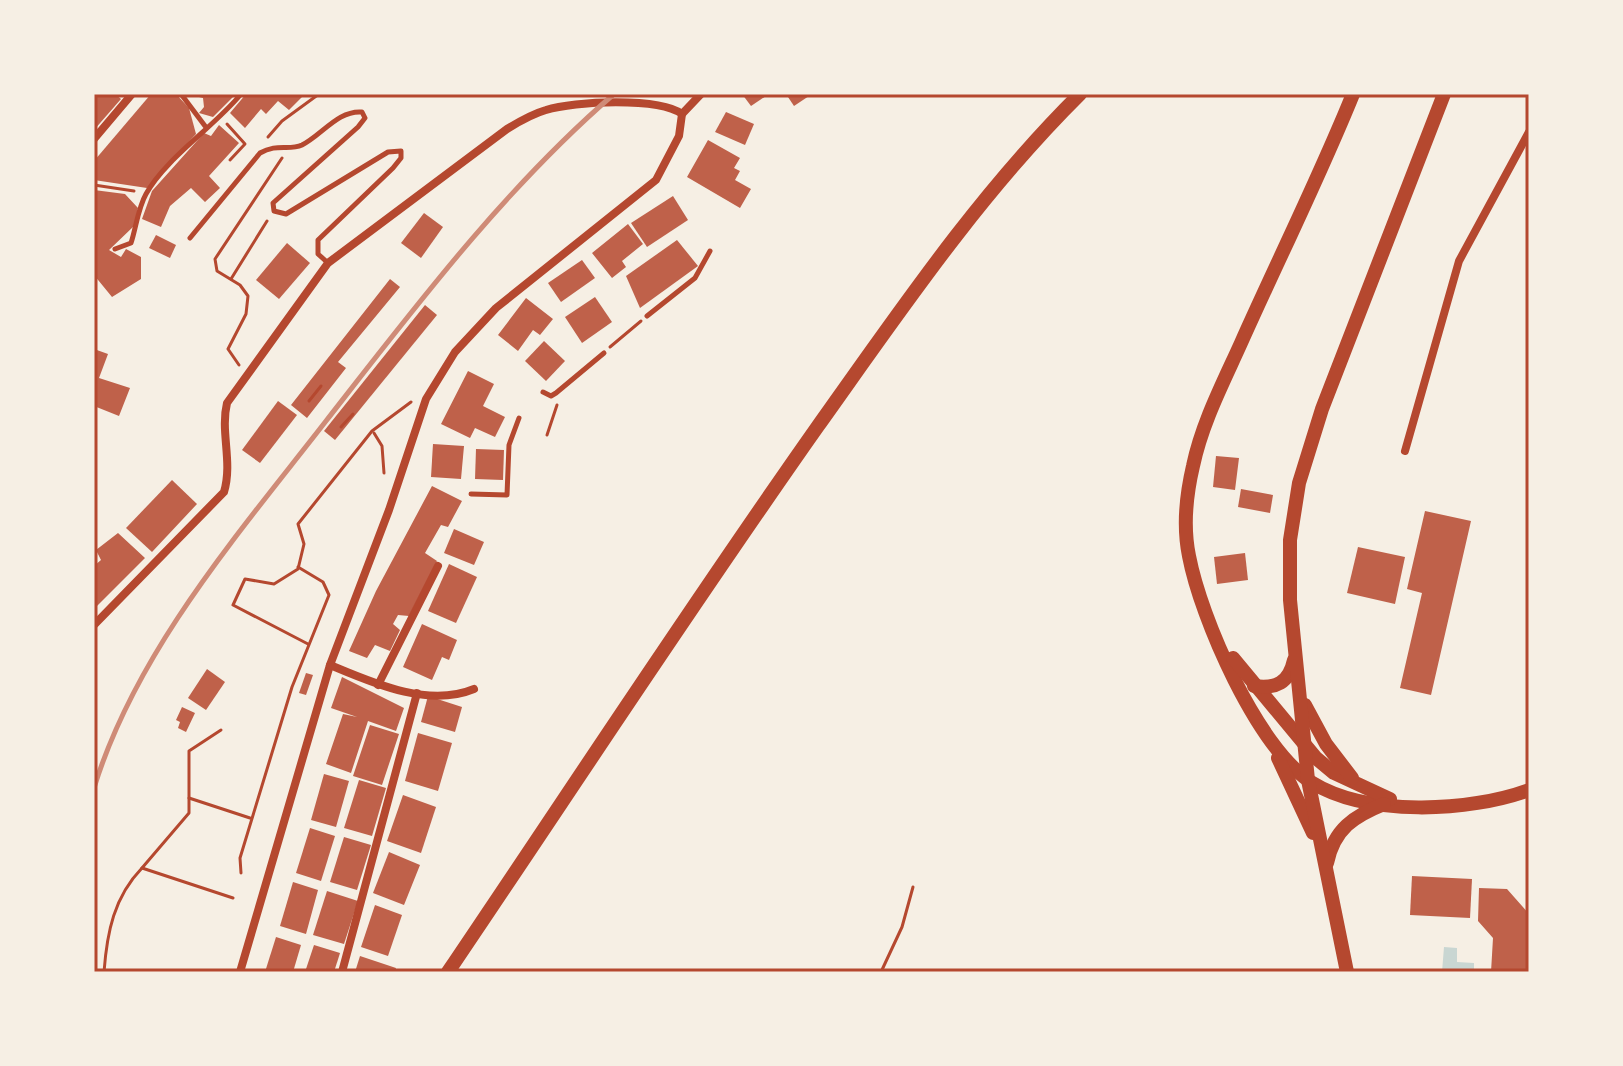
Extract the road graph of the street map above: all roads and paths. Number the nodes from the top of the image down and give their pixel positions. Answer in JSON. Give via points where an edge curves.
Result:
{"nodes":[{"id":1,"x":119,"y":94,"type":"edge"},
{"id":2,"x":181,"y":94,"type":"edge"},
{"id":3,"x":241,"y":94,"type":"edge"},
{"id":4,"x":319,"y":94,"type":"edge"},
{"id":5,"x":701,"y":94,"type":"edge"},
{"id":6,"x":1080,"y":94,"type":"edge"},
{"id":7,"x":1353,"y":94,"type":"edge"},
{"id":8,"x":1444,"y":94,"type":"edge"},
{"id":9,"x":130,"y":97,"type":"edge"},
{"id":10,"x":682,"y":114,"type":"junction"},
{"id":11,"x":207,"y":125,"type":"junction"},
{"id":12,"x":1529,"y":132,"type":"edge"},
{"id":13,"x":267,"y":138,"type":"dead end"},
{"id":14,"x":94,"y":139,"type":"edge"},
{"id":15,"x":291,"y":145,"type":"junction"},
{"id":16,"x":230,"y":160,"type":"dead end"},
{"id":17,"x":94,"y":185,"type":"edge"},
{"id":18,"x":146,"y":194,"type":"junction"},
{"id":19,"x":274,"y":211,"type":"junction"},
{"id":20,"x":190,"y":238,"type":"dead end"},
{"id":21,"x":115,"y":249,"type":"dead end"},
{"id":22,"x":710,"y":251,"type":"dead end"},
{"id":23,"x":328,"y":263,"type":"junction"},
{"id":24,"x":230,"y":280,"type":"junction"},
{"id":25,"x":647,"y":316,"type":"joint"},
{"id":26,"x":604,"y":353,"type":"joint"},
{"id":27,"x":239,"y":365,"type":"dead end"},
{"id":28,"x":321,"y":386,"type":"dead end"},
{"id":29,"x":543,"y":392,"type":"dead end"},
{"id":30,"x":551,"y":396,"type":"junction"},
{"id":31,"x":426,"y":399,"type":"junction"},
{"id":32,"x":309,"y":401,"type":"dead end"},
{"id":33,"x":353,"y":414,"type":"dead end"},
{"id":34,"x":519,"y":418,"type":"dead end"},
{"id":35,"x":341,"y":427,"type":"dead end"},
{"id":36,"x":374,"y":433,"type":"dead end"},
{"id":37,"x":547,"y":435,"type":"dead end"},
{"id":38,"x":1405,"y":451,"type":"dead end"},
{"id":39,"x":384,"y":473,"type":"dead end"},
{"id":40,"x":471,"y":494,"type":"dead end"},
{"id":41,"x":438,"y":566,"type":"dead end"},
{"id":42,"x":298,"y":567,"type":"junction"},
{"id":43,"x":94,"y":625,"type":"edge"},
{"id":44,"x":1216,"y":636,"type":"junction"},
{"id":45,"x":308,"y":644,"type":"junction"},
{"id":46,"x":1295,"y":656,"type":"junction"},
{"id":47,"x":330,"y":665,"type":"junction"},
{"id":48,"x":378,"y":685,"type":"junction"},
{"id":49,"x":1254,"y":686,"type":"junction"},
{"id":50,"x":474,"y":689,"type":"dead end"},
{"id":51,"x":417,"y":693,"type":"junction"},
{"id":52,"x":1300,"y":694,"type":"junction"},
{"id":53,"x":221,"y":730,"type":"dead end"},
{"id":54,"x":1269,"y":740,"type":"junction"},
{"id":55,"x":1305,"y":749,"type":"junction"},
{"id":56,"x":1308,"y":780,"type":"junction"},
{"id":57,"x":1361,"y":786,"type":"junction"},
{"id":58,"x":1529,"y":790,"type":"edge"},
{"id":59,"x":189,"y":798,"type":"junction"},
{"id":60,"x":1385,"y":803,"type":"junction"},
{"id":61,"x":1401,"y":804,"type":"junction"},
{"id":62,"x":250,"y":818,"type":"junction"},
{"id":63,"x":1327,"y":867,"type":"junction"},
{"id":64,"x":142,"y":868,"type":"junction"},
{"id":65,"x":241,"y":873,"type":"dead end"},
{"id":66,"x":913,"y":887,"type":"dead end"},
{"id":67,"x":233,"y":898,"type":"dead end"},
{"id":68,"x":104,"y":972,"type":"edge"},
{"id":69,"x":240,"y":972,"type":"edge"},
{"id":70,"x":342,"y":972,"type":"edge"},
{"id":71,"x":448,"y":972,"type":"edge"},
{"id":72,"x":881,"y":972,"type":"edge"},
{"id":73,"x":1347,"y":972,"type":"edge"}],
"edges":[{"from":1,"to":9,"type":"lane"},
{"from":2,"to":11,"type":"lane"},
{"from":3,"to":11,"type":"lane"},
{"from":4,"to":13,"type":"path"},
{"from":5,"to":10,"type":"street"},
{"from":6,"to":71,"type":"main road","via":[[1004,177],[916,288],[768,497]]},
{"from":7,"to":44,"type":"main road","via":[[1196,451],[1187,539]]},
{"from":8,"to":46,"type":"main road","via":[[1342,354],[1303,470],[1290,540]]},
{"from":9,"to":14,"type":"street"},
{"from":10,"to":23,"type":"street","via":[[661,106],[604,103],[536,113]]},
{"from":10,"to":31,"type":"street","via":[[679,136],[656,180],[496,308],[455,352]]},
{"from":11,"to":16,"type":"path","via":[[222,119],[245,144]]},
{"from":11,"to":18,"type":"lane"},
{"from":12,"to":38,"type":"street","via":[[1459,261]]},
{"from":15,"to":19,"type":"lane","via":[[302,145],[350,114],[365,114],[358,127],[275,198]]},
{"from":15,"to":20,"type":"lane","via":[[260,153]]},
{"from":15,"to":24,"type":"path","via":[[215,259],[217,271]]},
{"from":17,"to":18,"type":"path"},
{"from":18,"to":21,"type":"lane","via":[[131,243]]},
{"from":19,"to":23,"type":"lane","via":[[292,212],[388,152],[401,151],[393,168],[318,240],[318,254]]},
{"from":19,"to":24,"type":"path"},
{"from":22,"to":25,"type":"lane","via":[[695,278]]},
{"from":23,"to":43,"type":"street","via":[[227,403],[229,463],[224,492]]},
{"from":24,"to":27,"type":"path","via":[[248,296],[246,314],[228,349]]},
{"from":25,"to":26,"type":"path"},
{"from":26,"to":30,"type":"lane"},
{"from":28,"to":32,"type":"path"},
{"from":29,"to":30,"type":"lane"},
{"from":30,"to":37,"type":"path","via":[[557,405]]},
{"from":31,"to":42,"type":"path","via":[[408,404],[372,431],[298,524],[304,544]]},
{"from":31,"to":47,"type":"street"},
{"from":33,"to":35,"type":"path"},
{"from":34,"to":40,"type":"lane","via":[[509,445],[507,495]]},
{"from":36,"to":39,"type":"path","via":[[382,446]]},
{"from":41,"to":48,"type":"street"},
{"from":42,"to":45,"type":"path","via":[[329,591]]},
{"from":42,"to":45,"type":"path","via":[[274,584],[245,579],[233,605]]},
{"from":44,"to":49,"type":"main road"},
{"from":44,"to":54,"type":"main road"},
{"from":45,"to":62,"type":"path","via":[[278,721]]},
{"from":46,"to":49,"type":"main road","via":[[1285,681],[1273,687]]},
{"from":46,"to":52,"type":"main road"},
{"from":47,"to":48,"type":"street"},
{"from":47,"to":69,"type":"street"},
{"from":48,"to":51,"type":"street"},
{"from":49,"to":55,"type":"main road"},
{"from":50,"to":51,"type":"street","via":[[456,696]]},
{"from":51,"to":70,"type":"street"},
{"from":52,"to":55,"type":"main road"},
{"from":52,"to":57,"type":"main road","via":[[1326,744]]},
{"from":53,"to":59,"type":"path","via":[[189,751]]},
{"from":54,"to":56,"type":"main road"},
{"from":54,"to":63,"type":"main road"},
{"from":55,"to":56,"type":"main road"},
{"from":55,"to":57,"type":"main road","via":[[1334,773]]},
{"from":56,"to":60,"type":"main road","via":[[1342,796]]},
{"from":56,"to":63,"type":"main road"},
{"from":57,"to":61,"type":"main road"},
{"from":58,"to":61,"type":"main road","via":[[1471,806]]},
{"from":59,"to":62,"type":"path"},
{"from":59,"to":64,"type":"path","via":[[189,813]]},
{"from":60,"to":61,"type":"main road"},
{"from":60,"to":63,"type":"main road","via":[[1345,824],[1332,843]]},
{"from":62,"to":65,"type":"path"},
{"from":63,"to":73,"type":"main road"},
{"from":64,"to":67,"type":"path"},
{"from":64,"to":68,"type":"path","via":[[125,886],[107,934]]},
{"from":66,"to":72,"type":"path"}]}
